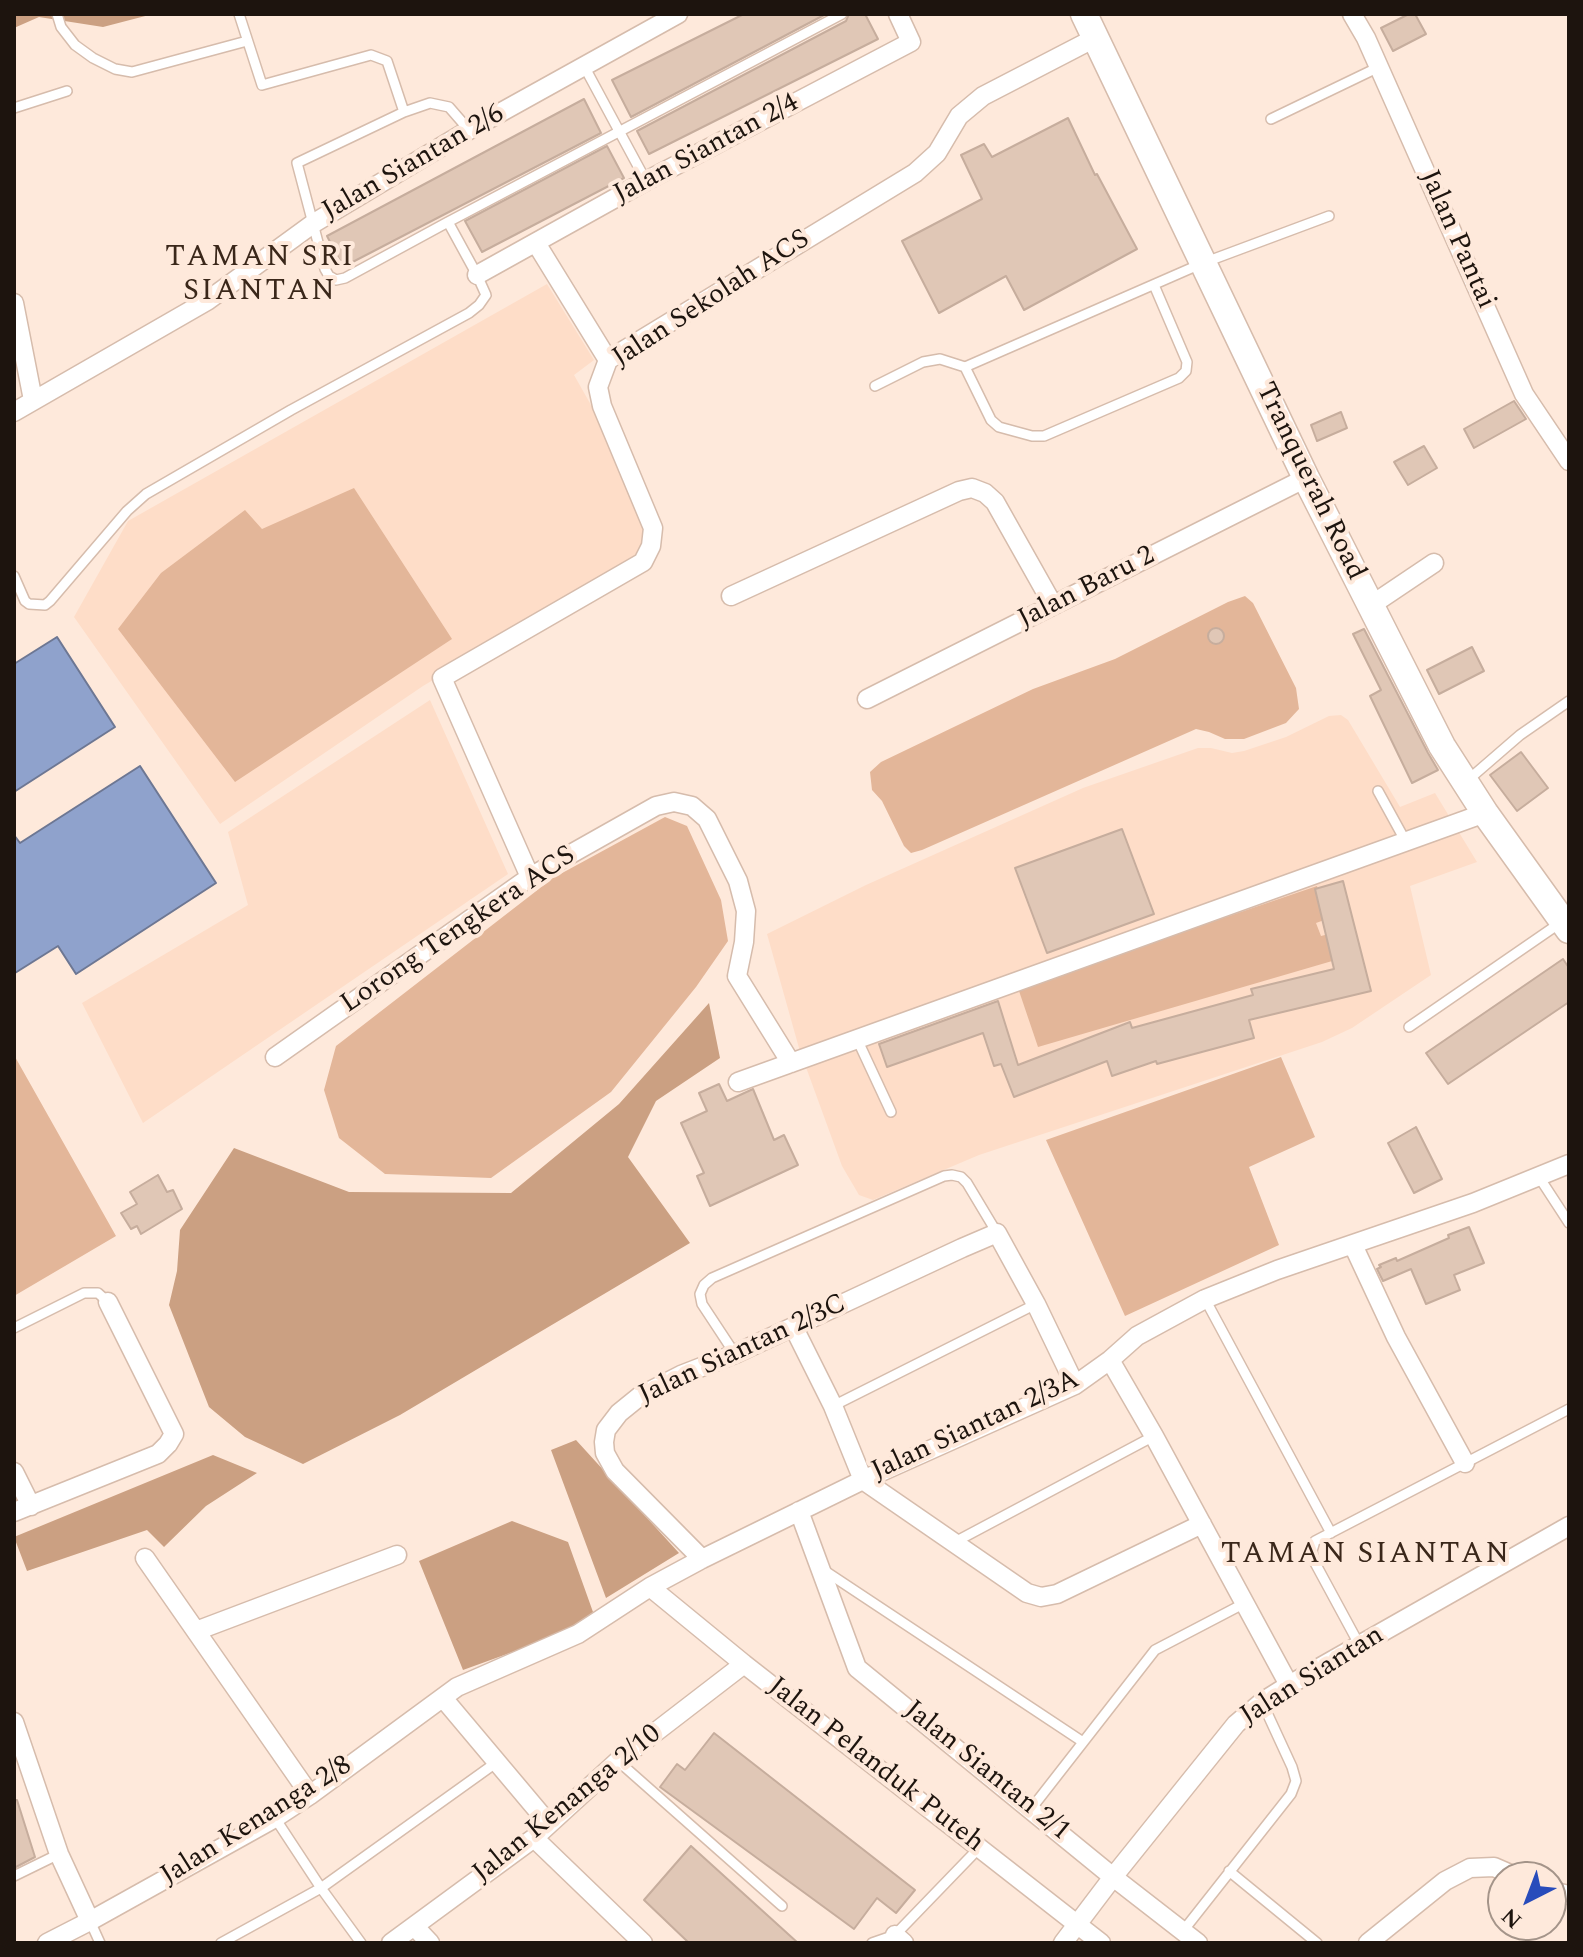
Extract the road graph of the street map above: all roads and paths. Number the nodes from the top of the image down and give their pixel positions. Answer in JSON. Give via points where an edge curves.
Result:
{"nodes":[{"id":1,"x":57,"y":14,"type":"edge"},
{"id":2,"x":239,"y":14,"type":"edge"},
{"id":3,"x":678,"y":14,"type":"edge"},
{"id":4,"x":842,"y":14,"type":"edge"},
{"id":5,"x":898,"y":14,"type":"edge"},
{"id":6,"x":1352,"y":14,"type":"edge"},
{"id":7,"x":1090,"y":26,"type":"edge"},
{"id":8,"x":247,"y":41,"type":"junction"},
{"id":9,"x":584,"y":66,"type":"junction"},
{"id":10,"x":1379,"y":67,"type":"junction"},
{"id":11,"x":67,"y":91,"type":"dead end"},
{"id":12,"x":14,"y":108,"type":"edge"},
{"id":13,"x":404,"y":112,"type":"junction"},
{"id":14,"x":1271,"y":119,"type":"dead end"},
{"id":15,"x":469,"y":130,"type":"junction"},
{"id":16,"x":619,"y":131,"type":"junction"},
{"id":17,"x":646,"y":181,"type":"junction"},
{"id":18,"x":1329,"y":216,"type":"dead end"},
{"id":19,"x":448,"y":222,"type":"junction"},
{"id":20,"x":314,"y":223,"type":"junction"},
{"id":21,"x":536,"y":243,"type":"junction"},
{"id":22,"x":1203,"y":263,"type":"junction"},
{"id":23,"x":477,"y":275,"type":"junction"},
{"id":24,"x":1154,"y":285,"type":"junction"},
{"id":25,"x":14,"y":303,"type":"edge"},
{"id":26,"x":608,"y":360,"type":"junction"},
{"id":27,"x":965,"y":367,"type":"junction"},
{"id":28,"x":875,"y":386,"type":"dead end"},
{"id":29,"x":33,"y":400,"type":"junction"},
{"id":30,"x":14,"y":412,"type":"edge"},
{"id":31,"x":1569,"y":461,"type":"edge"},
{"id":32,"x":1306,"y":478,"type":"junction"},
{"id":33,"x":1434,"y":563,"type":"dead end"},
{"id":34,"x":14,"y":576,"type":"edge"},
{"id":35,"x":731,"y":596,"type":"dead end"},
{"id":36,"x":1053,"y":605,"type":"junction"},
{"id":37,"x":1370,"y":606,"type":"junction"},
{"id":38,"x":867,"y":699,"type":"dead end"},
{"id":39,"x":1569,"y":701,"type":"edge"},
{"id":40,"x":1464,"y":783,"type":"junction"},
{"id":41,"x":1378,"y":791,"type":"dead end"},
{"id":42,"x":1485,"y":813,"type":"junction"},
{"id":43,"x":1406,"y":842,"type":"junction"},
{"id":44,"x":530,"y":877,"type":"junction"},
{"id":45,"x":1566,"y":926,"type":"edge"},
{"id":46,"x":1409,"y":1027,"type":"dead end"},
{"id":47,"x":857,"y":1039,"type":"junction"},
{"id":48,"x":275,"y":1057,"type":"dead end"},
{"id":49,"x":791,"y":1063,"type":"junction"},
{"id":50,"x":738,"y":1082,"type":"dead end"},
{"id":51,"x":891,"y":1112,"type":"dead end"},
{"id":52,"x":1569,"y":1164,"type":"edge"},
{"id":53,"x":1539,"y":1177,"type":"junction"},
{"id":54,"x":1569,"y":1223,"type":"edge"},
{"id":55,"x":997,"y":1233,"type":"junction"},
{"id":56,"x":1353,"y":1245,"type":"junction"},
{"id":57,"x":1205,"y":1299,"type":"junction"},
{"id":58,"x":108,"y":1302,"type":"joint"},
{"id":59,"x":1036,"y":1304,"type":"junction"},
{"id":60,"x":14,"y":1328,"type":"edge"},
{"id":61,"x":794,"y":1328,"type":"junction"},
{"id":62,"x":735,"y":1354,"type":"junction"},
{"id":63,"x":1110,"y":1360,"type":"junction"},
{"id":64,"x":1075,"y":1385,"type":"junction"},
{"id":65,"x":833,"y":1406,"type":"junction"},
{"id":66,"x":1569,"y":1409,"type":"edge"},
{"id":67,"x":1154,"y":1436,"type":"junction"},
{"id":68,"x":1465,"y":1463,"type":"junction"},
{"id":69,"x":14,"y":1472,"type":"edge"},
{"id":70,"x":863,"y":1480,"type":"junction"},
{"id":71,"x":22,"y":1509,"type":"edge"},
{"id":72,"x":799,"y":1511,"type":"junction"},
{"id":73,"x":1202,"y":1524,"type":"junction"},
{"id":74,"x":1569,"y":1526,"type":"edge"},
{"id":75,"x":1331,"y":1533,"type":"junction"},
{"id":76,"x":953,"y":1543,"type":"junction"},
{"id":77,"x":397,"y":1555,"type":"dead end"},
{"id":78,"x":145,"y":1558,"type":"dead end"},
{"id":79,"x":702,"y":1559,"type":"junction"},
{"id":80,"x":822,"y":1569,"type":"junction"},
{"id":81,"x":650,"y":1587,"type":"junction"},
{"id":82,"x":1245,"y":1603,"type":"junction"},
{"id":83,"x":196,"y":1631,"type":"junction"},
{"id":84,"x":1360,"y":1646,"type":"junction"},
{"id":85,"x":744,"y":1664,"type":"junction"},
{"id":86,"x":1289,"y":1685,"type":"junction"},
{"id":87,"x":450,"y":1692,"type":"junction"},
{"id":88,"x":1262,"y":1702,"type":"junction"},
{"id":89,"x":14,"y":1722,"type":"edge"},
{"id":90,"x":1083,"y":1742,"type":"junction"},
{"id":91,"x":618,"y":1761,"type":"junction"},
{"id":92,"x":497,"y":1762,"type":"junction"},
{"id":93,"x":22,"y":1776,"type":"edge"},
{"id":94,"x":310,"y":1795,"type":"junction"},
{"id":95,"x":1031,"y":1809,"type":"junction"},
{"id":96,"x":275,"y":1818,"type":"junction"},
{"id":97,"x":549,"y":1824,"type":"junction"},
{"id":98,"x":534,"y":1838,"type":"junction"},
{"id":99,"x":980,"y":1847,"type":"junction"},
{"id":100,"x":59,"y":1854,"type":"junction"},
{"id":101,"x":1487,"y":1867,"type":"edge"},
{"id":102,"x":1229,"y":1871,"type":"junction"},
{"id":103,"x":14,"y":1876,"type":"edge"},
{"id":104,"x":1113,"y":1877,"type":"junction"},
{"id":105,"x":321,"y":1888,"type":"junction"},
{"id":106,"x":782,"y":1906,"type":"dead end"},
{"id":107,"x":90,"y":1921,"type":"junction"},
{"id":108,"x":1078,"y":1924,"type":"junction"},
{"id":109,"x":415,"y":1927,"type":"junction"},
{"id":110,"x":1183,"y":1931,"type":"junction"},
{"id":111,"x":900,"y":1939,"type":"edge"},
{"id":112,"x":47,"y":1943,"type":"edge"},
{"id":113,"x":100,"y":1943,"type":"edge"},
{"id":114,"x":221,"y":1943,"type":"edge"},
{"id":115,"x":361,"y":1943,"type":"edge"},
{"id":116,"x":391,"y":1943,"type":"edge"},
{"id":117,"x":430,"y":1943,"type":"edge"},
{"id":118,"x":643,"y":1943,"type":"edge"},
{"id":119,"x":872,"y":1943,"type":"edge"},
{"id":120,"x":1063,"y":1943,"type":"edge"},
{"id":121,"x":1101,"y":1943,"type":"edge"},
{"id":122,"x":1198,"y":1943,"type":"edge"},
{"id":123,"x":1317,"y":1943,"type":"edge"},
{"id":124,"x":1368,"y":1943,"type":"edge"}],
"edges":[{"from":1,"to":8,"type":"lane","via":[[75,45],[115,69],[132,72]]},
{"from":2,"to":8,"type":"lane"},
{"from":3,"to":9,"type":"street","name":"Jalan Siantan 2/6"},
{"from":4,"to":16,"type":"lane"},
{"from":5,"to":17,"type":"street","name":"Jalan Siantan 2/4","via":[[911,42]]},
{"from":6,"to":10,"type":"street","name":"Jalan Pantai"},
{"from":7,"to":22,"type":"main road","name":"Tranquerah Road"},
{"from":7,"to":26,"type":"street","name":"Jalan Sekolah ACS","via":[[959,116],[937,153],[915,173]]},
{"from":8,"to":13,"type":"lane","via":[[262,85],[371,55],[387,61]]},
{"from":9,"to":15,"type":"street","name":"Jalan Siantan 2/6"},
{"from":9,"to":16,"type":"lane"},
{"from":10,"to":14,"type":"lane"},
{"from":10,"to":31,"type":"street","name":"Jalan Pantai","via":[[1524,394]]},
{"from":11,"to":12,"type":"lane"},
{"from":13,"to":15,"type":"lane","via":[[430,103],[449,107]]},
{"from":13,"to":20,"type":"lane","via":[[297,163]]},
{"from":15,"to":20,"type":"street","name":"Jalan Siantan 2/6"},
{"from":16,"to":17,"type":"lane"},
{"from":16,"to":19,"type":"lane"},
{"from":17,"to":21,"type":"street","name":"Jalan Siantan 2/4"},
{"from":18,"to":22,"type":"lane"},
{"from":19,"to":20,"type":"lane","via":[[336,280],[325,269]]},
{"from":19,"to":23,"type":"lane"},
{"from":20,"to":29,"type":"street","name":"Jalan Siantan 2/6","via":[[207,301]]},
{"from":21,"to":23,"type":"street","name":"Jalan Siantan 2/4"},
{"from":21,"to":26,"type":"street"},
{"from":22,"to":24,"type":"lane"},
{"from":22,"to":32,"type":"main road","name":"Tranquerah Road"},
{"from":23,"to":34,"type":"lane","via":[[486,295],[469,313],[146,494],[45,605],[25,601]]},
{"from":24,"to":27,"type":"lane"},
{"from":24,"to":27,"type":"lane","via":[[1187,362],[1179,378],[1044,436],[1032,436],[991,420]]},
{"from":25,"to":29,"type":"street"},
{"from":26,"to":44,"type":"street","name":"Jalan Sekolah ACS","via":[[598,387],[602,406],[653,528],[643,562],[442,678]]},
{"from":27,"to":28,"type":"lane","via":[[940,359],[923,362]]},
{"from":29,"to":30,"type":"street","name":"Jalan Siantan 2/6"},
{"from":32,"to":36,"type":"street","name":"Jalan Baru 2"},
{"from":32,"to":37,"type":"main road","name":"Tranquerah Road"},
{"from":33,"to":37,"type":"street"},
{"from":35,"to":36,"type":"street","via":[[972,488],[995,502]]},
{"from":36,"to":38,"type":"street","name":"Jalan Baru 2"},
{"from":37,"to":40,"type":"main road","name":"Tranquerah Road"},
{"from":39,"to":40,"type":"lane"},
{"from":40,"to":42,"type":"main road","name":"Tranquerah Road"},
{"from":41,"to":43,"type":"lane"},
{"from":42,"to":43,"type":"street"},
{"from":42,"to":45,"type":"main road","name":"Tranquerah Road"},
{"from":43,"to":47,"type":"street"},
{"from":44,"to":48,"type":"street","name":"Lorong Tengkera ACS"},
{"from":44,"to":49,"type":"street","name":"Lorong Tengkera ACS","via":[[656,806],[692,806],[707,819],[738,881],[746,911],[737,976]]},
{"from":45,"to":46,"type":"lane"},
{"from":47,"to":49,"type":"street"},
{"from":47,"to":51,"type":"lane"},
{"from":49,"to":50,"type":"street"},
{"from":52,"to":53,"type":"street","name":"Jalan Siantan 2/3A"},
{"from":53,"to":54,"type":"lane"},
{"from":53,"to":56,"type":"street","name":"Jalan Siantan 2/3A"},
{"from":55,"to":59,"type":"street"},
{"from":55,"to":61,"type":"street","name":"Jalan Siantan 2/3C"},
{"from":55,"to":62,"type":"lane","via":[[967,1183],[944,1176],[712,1278],[700,1294],[702,1304]]},
{"from":56,"to":57,"type":"street","name":"Jalan Siantan 2/3A"},
{"from":56,"to":68,"type":"street"},
{"from":57,"to":63,"type":"street","name":"Jalan Siantan 2/3A","via":[[1137,1336]]},
{"from":57,"to":75,"type":"lane"},
{"from":58,"to":60,"type":"lane","via":[[98,1293],[84,1293]]},
{"from":58,"to":71,"type":"street","via":[[174,1434],[158,1454]]},
{"from":59,"to":64,"type":"street"},
{"from":59,"to":65,"type":"lane"},
{"from":61,"to":62,"type":"street","name":"Jalan Siantan 2/3C"},
{"from":61,"to":65,"type":"street"},
{"from":62,"to":79,"type":"street","name":"Jalan Siantan 2/3C","via":[[640,1396],[619,1413],[604,1442],[615,1471]]},
{"from":63,"to":64,"type":"street","name":"Jalan Siantan 2/3A"},
{"from":63,"to":67,"type":"street"},
{"from":64,"to":70,"type":"street","name":"Jalan Siantan 2/3A"},
{"from":65,"to":70,"type":"street"},
{"from":66,"to":68,"type":"lane"},
{"from":67,"to":73,"type":"street"},
{"from":67,"to":76,"type":"lane"},
{"from":68,"to":75,"type":"lane"},
{"from":69,"to":71,"type":"street"},
{"from":70,"to":72,"type":"street","name":"Jalan Siantan 2/3A"},
{"from":70,"to":76,"type":"street"},
{"from":72,"to":79,"type":"street","name":"Jalan Siantan 2/3A"},
{"from":72,"to":80,"type":"street"},
{"from":73,"to":76,"type":"street","via":[[1041,1597]]},
{"from":73,"to":82,"type":"street"},
{"from":74,"to":84,"type":"street","name":"Jalan Siantan"},
{"from":75,"to":84,"type":"lane","via":[[1315,1541],[1314,1561]]},
{"from":77,"to":83,"type":"street"},
{"from":78,"to":83,"type":"street"},
{"from":79,"to":81,"type":"street","name":"Jalan Siantan 2/3A"},
{"from":80,"to":90,"type":"lane"},
{"from":80,"to":95,"type":"street","name":"Jalan Siantan 2/1","via":[[857,1668]]},
{"from":81,"to":85,"type":"street","name":"Jalan Pelanduk Puteh"},
{"from":81,"to":87,"type":"street","name":"Jalan Kenanga 2/8","via":[[578,1634]]},
{"from":82,"to":86,"type":"street"},
{"from":82,"to":90,"type":"lane","via":[[1155,1650]]},
{"from":83,"to":94,"type":"street"},
{"from":84,"to":86,"type":"street","name":"Jalan Siantan"},
{"from":85,"to":91,"type":"street","name":"Jalan Kenanga 2/10"},
{"from":85,"to":99,"type":"street","name":"Jalan Pelanduk Puteh"},
{"from":86,"to":88,"type":"street","name":"Jalan Siantan"},
{"from":87,"to":92,"type":"street"},
{"from":87,"to":94,"type":"street","name":"Jalan Kenanga 2/8"},
{"from":88,"to":102,"type":"lane","via":[[1296,1781]]},
{"from":88,"to":104,"type":"street","name":"Jalan Siantan","via":[[1236,1724]]},
{"from":89,"to":93,"type":"street"},
{"from":90,"to":95,"type":"lane"},
{"from":91,"to":97,"type":"street","name":"Jalan Kenanga 2/10"},
{"from":91,"to":106,"type":"lane"},
{"from":92,"to":97,"type":"street"},
{"from":92,"to":105,"type":"lane"},
{"from":93,"to":100,"type":"street"},
{"from":94,"to":96,"type":"street","name":"Jalan Kenanga 2/8"},
{"from":95,"to":104,"type":"street","name":"Jalan Siantan 2/1"},
{"from":96,"to":105,"type":"lane"},
{"from":96,"to":107,"type":"street","name":"Jalan Kenanga 2/8"},
{"from":97,"to":98,"type":"street","name":"Jalan Kenanga 2/10"},
{"from":98,"to":109,"type":"street","name":"Jalan Kenanga 2/10"},
{"from":98,"to":118,"type":"street"},
{"from":99,"to":108,"type":"street","name":"Jalan Pelanduk Puteh"},
{"from":99,"to":111,"type":"lane"},
{"from":100,"to":103,"type":"lane"},
{"from":100,"to":107,"type":"street"},
{"from":101,"to":124,"type":"street","via":[[1470,1868],[1445,1881]]},
{"from":102,"to":110,"type":"lane"},
{"from":102,"to":123,"type":"lane"},
{"from":104,"to":108,"type":"street","name":"Jalan Siantan"},
{"from":104,"to":110,"type":"street","name":"Jalan Siantan 2/1"},
{"from":105,"to":114,"type":"lane"},
{"from":105,"to":115,"type":"lane"},
{"from":107,"to":112,"type":"street","name":"Jalan Kenanga 2/8"},
{"from":107,"to":113,"type":"lane"},
{"from":108,"to":120,"type":"street","name":"Jalan Siantan"},
{"from":108,"to":121,"type":"street","name":"Jalan Pelanduk Puteh"},
{"from":109,"to":116,"type":"street","name":"Jalan Kenanga 2/10"},
{"from":109,"to":117,"type":"street"},
{"from":110,"to":122,"type":"street","name":"Jalan Siantan 2/1"},
{"from":111,"to":119,"type":"lane"}]}
